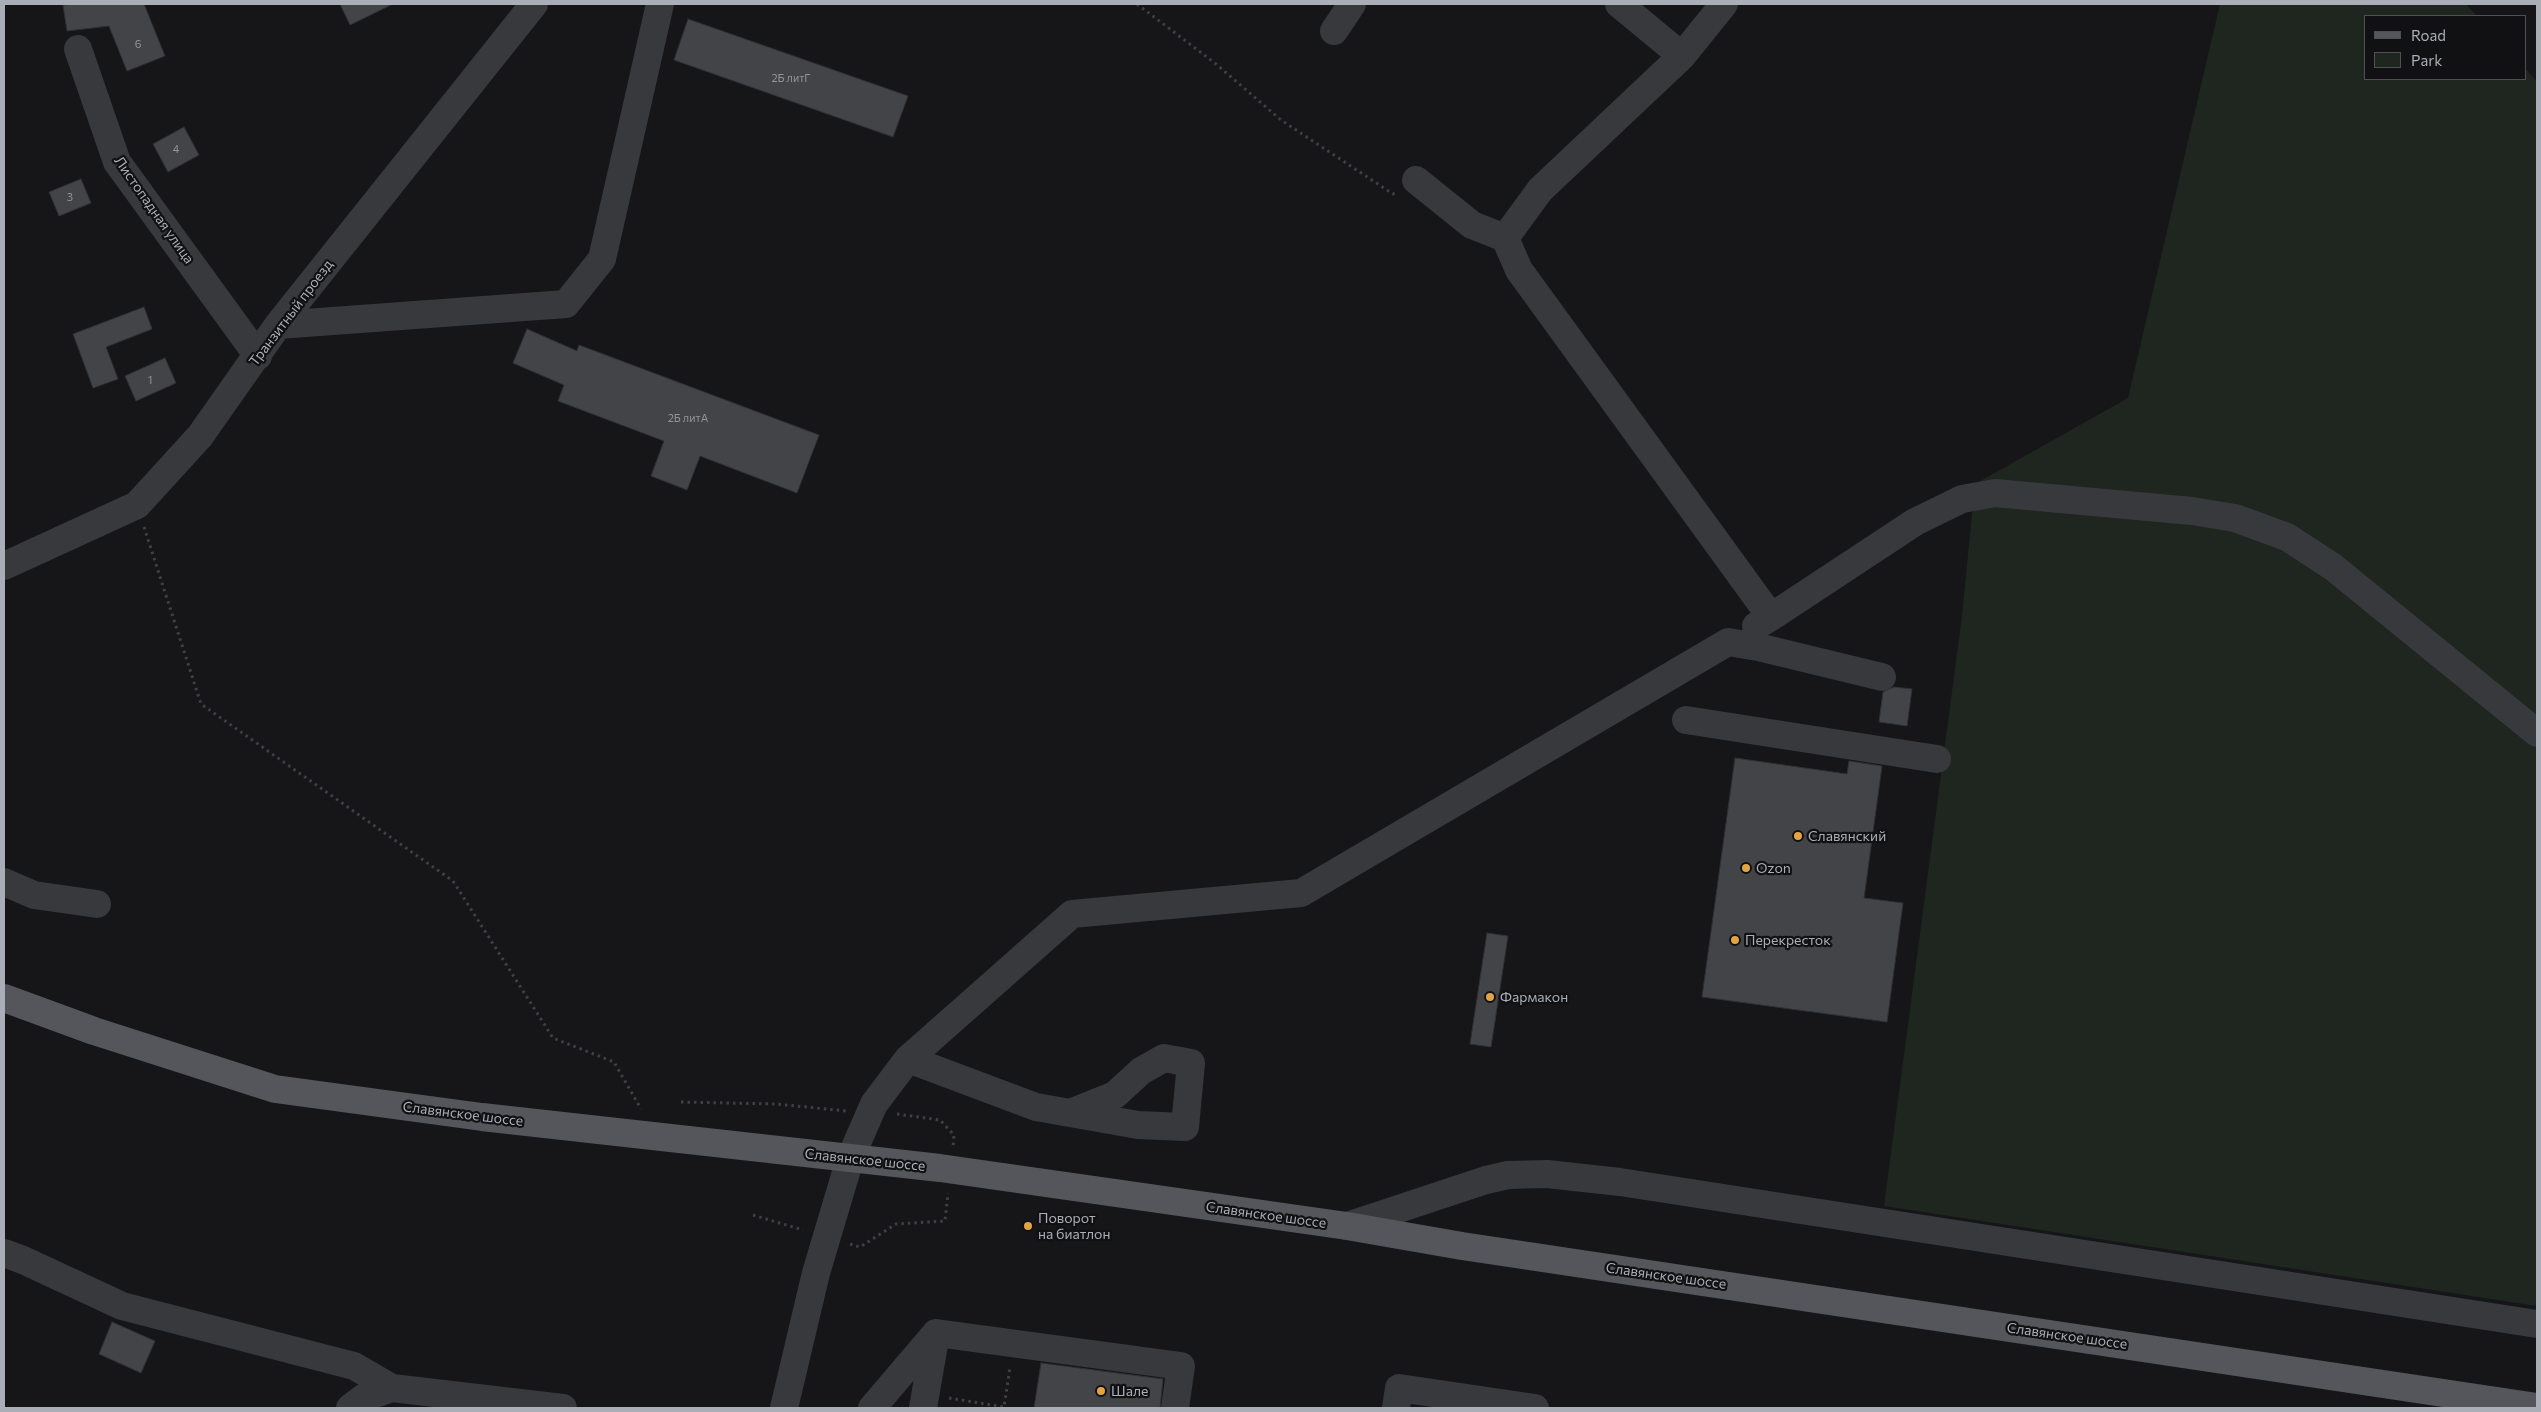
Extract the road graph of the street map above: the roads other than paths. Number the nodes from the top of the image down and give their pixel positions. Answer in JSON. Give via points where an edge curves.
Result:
{"nodes":[{"id":1,"x":534,"y":4,"type":"edge"},
{"id":2,"x":660,"y":4,"type":"edge"},
{"id":3,"x":1352,"y":4,"type":"edge"},
{"id":4,"x":1619,"y":4,"type":"edge"},
{"id":5,"x":1724,"y":4,"type":"edge"},
{"id":6,"x":1334,"y":31,"type":"dead end"},
{"id":7,"x":78,"y":48,"type":"dead end"},
{"id":8,"x":1682,"y":56,"type":"junction"},
{"id":9,"x":1416,"y":180,"type":"road end"},
{"id":10,"x":1505,"y":238,"type":"junction"},
{"id":11,"x":278,"y":325,"type":"junction"},
{"id":12,"x":258,"y":356,"type":"junction"},
{"id":13,"x":4,"y":566,"type":"edge"},
{"id":14,"x":1771,"y":617,"type":"junction"},
{"id":15,"x":1728,"y":642,"type":"junction"},
{"id":16,"x":1882,"y":677,"type":"dead end"},
{"id":17,"x":1686,"y":720,"type":"dead end"},
{"id":18,"x":2537,"y":733,"type":"edge"},
{"id":19,"x":1937,"y":759,"type":"dead end"},
{"id":20,"x":4,"y":882,"type":"edge"},
{"id":21,"x":97,"y":904,"type":"dead end"},
{"id":22,"x":4,"y":998,"type":"edge"},
{"id":23,"x":908,"y":1059,"type":"junction"},
{"id":24,"x":1070,"y":1113,"type":"dead end"},
{"id":25,"x":850,"y":1159,"type":"junction"},
{"id":26,"x":1347,"y":1226,"type":"junction"},
{"id":27,"x":4,"y":1253,"type":"edge"},
{"id":28,"x":2537,"y":1324,"type":"edge"},
{"id":29,"x":936,"y":1333,"type":"junction"},
{"id":30,"x":392,"y":1388,"type":"junction"},
{"id":31,"x":880,"y":1399,"type":"edge"},
{"id":32,"x":924,"y":1401,"type":"edge"},
{"id":33,"x":2537,"y":1407,"type":"edge"},
{"id":34,"x":350,"y":1408,"type":"edge"},
{"id":35,"x":564,"y":1408,"type":"edge"},
{"id":36,"x":784,"y":1408,"type":"edge"},
{"id":37,"x":1175,"y":1408,"type":"edge"},
{"id":38,"x":1396,"y":1408,"type":"edge"},
{"id":39,"x":1536,"y":1408,"type":"edge"}],
"edges":[{"from":1,"to":11,"type":"street","name":"Транзитный проезд"},
{"from":2,"to":11,"type":"street","via":[[602,259],[566,304]]},
{"from":3,"to":6,"type":"street"},
{"from":4,"to":8,"type":"street"},
{"from":5,"to":8,"type":"street"},
{"from":7,"to":12,"type":"street","name":"Листопадная улица","via":[[117,162]]},
{"from":8,"to":10,"type":"street","via":[[1540,190]]},
{"from":9,"to":10,"type":"street","via":[[1472,225]]},
{"from":10,"to":14,"type":"street","via":[[1519,270]]},
{"from":11,"to":12,"type":"street","name":"Транзитный проезд"},
{"from":12,"to":13,"type":"street","name":"Транзитный проезд","via":[[200,436],[137,505]]},
{"from":14,"to":15,"type":"street"},
{"from":14,"to":18,"type":"street","via":[[1915,522],[1962,499],[1995,493],[2192,511],[2235,518],[2287,537],[2333,567]]},
{"from":15,"to":16,"type":"street"},
{"from":15,"to":23,"type":"street","via":[[1301,893],[1072,914]]},
{"from":17,"to":19,"type":"street"},
{"from":20,"to":21,"type":"street","via":[[34,894]]},
{"from":22,"to":25,"type":"main road","name":"Славянское шоссе","via":[[94,1031],[275,1089],[482,1117]]},
{"from":23,"to":24,"type":"street","via":[[1036,1107]]},
{"from":23,"to":25,"type":"street","via":[[874,1104]]},
{"from":25,"to":26,"type":"main road","name":"Славянское шоссе","via":[[940,1168]]},
{"from":25,"to":36,"type":"street","via":[[816,1273]]},
{"from":26,"to":28,"type":"street","via":[[1486,1180],[1508,1175],[1547,1174],[1620,1182]]},
{"from":26,"to":33,"type":"main road","name":"Славянское шоссе"},
{"from":27,"to":30,"type":"street","via":[[122,1306],[354,1366]]},
{"from":29,"to":31,"type":"street"},
{"from":29,"to":32,"type":"street"},
{"from":29,"to":37,"type":"street","via":[[1181,1366]]},
{"from":30,"to":34,"type":"street","via":[[363,1398]]},
{"from":30,"to":35,"type":"street"},
{"from":31,"to":32,"type":"street"},
{"from":38,"to":39,"type":"street","via":[[1399,1388]]}]}
